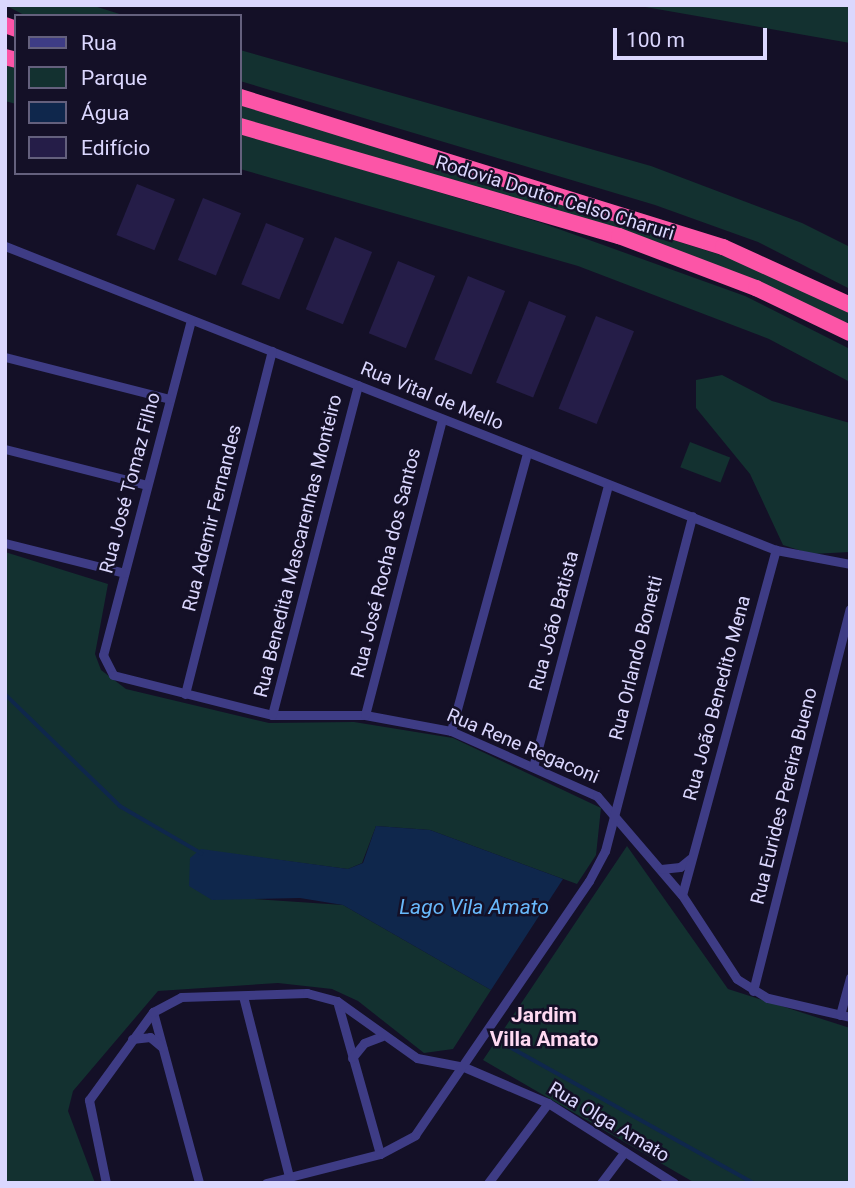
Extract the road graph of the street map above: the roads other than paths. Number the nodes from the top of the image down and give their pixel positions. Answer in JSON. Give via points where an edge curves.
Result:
{"nodes":[{"id":1,"x":242,"y":98,"type":"edge"},
{"id":2,"x":242,"y":128,"type":"edge"},
{"id":3,"x":5,"y":246,"type":"edge"},
{"id":4,"x":850,"y":305,"type":"edge"},
{"id":5,"x":191,"y":320,"type":"junction"},
{"id":6,"x":850,"y":333,"type":"edge"},
{"id":7,"x":272,"y":351,"type":"junction"},
{"id":8,"x":5,"y":357,"type":"edge"},
{"id":9,"x":358,"y":385,"type":"junction"},
{"id":10,"x":170,"y":399,"type":"junction"},
{"id":11,"x":442,"y":419,"type":"junction"},
{"id":12,"x":5,"y":449,"type":"edge"},
{"id":13,"x":527,"y":454,"type":"junction"},
{"id":14,"x":147,"y":485,"type":"junction"},
{"id":15,"x":608,"y":485,"type":"junction"},
{"id":16,"x":692,"y":516,"type":"junction"},
{"id":17,"x":5,"y":543,"type":"edge"},
{"id":18,"x":776,"y":550,"type":"junction"},
{"id":19,"x":850,"y":564,"type":"edge"},
{"id":20,"x":124,"y":573,"type":"junction"},
{"id":21,"x":850,"y":609,"type":"edge"},
{"id":22,"x":103,"y":655,"type":"joint"},
{"id":23,"x":186,"y":694,"type":"junction"},
{"id":24,"x":272,"y":715,"type":"junction"},
{"id":25,"x":365,"y":715,"type":"junction"},
{"id":26,"x":451,"y":731,"type":"junction"},
{"id":27,"x":533,"y":767,"type":"junction"},
{"id":28,"x":615,"y":810,"type":"junction"},
{"id":29,"x":693,"y":855,"type":"junction"},
{"id":30,"x":661,"y":869,"type":"junction"},
{"id":31,"x":682,"y":895,"type":"junction"},
{"id":32,"x":850,"y":977,"type":"edge"},
{"id":33,"x":753,"y":991,"type":"junction"},
{"id":34,"x":243,"y":996,"type":"junction"},
{"id":35,"x":337,"y":1001,"type":"junction"},
{"id":36,"x":153,"y":1012,"type":"junction"},
{"id":37,"x":845,"y":1016,"type":"edge"},
{"id":38,"x":382,"y":1036,"type":"junction"},
{"id":39,"x":132,"y":1040,"type":"junction"},
{"id":40,"x":163,"y":1049,"type":"junction"},
{"id":41,"x":475,"y":1050,"type":"junction"},
{"id":42,"x":352,"y":1058,"type":"junction"},
{"id":43,"x":464,"y":1067,"type":"junction"},
{"id":44,"x":487,"y":1077,"type":"junction"},
{"id":45,"x":548,"y":1103,"type":"junction"},
{"id":46,"x":624,"y":1152,"type":"junction"},
{"id":47,"x":380,"y":1154,"type":"junction"},
{"id":48,"x":289,"y":1176,"type":"junction"},
{"id":49,"x":106,"y":1183,"type":"edge"},
{"id":50,"x":199,"y":1183,"type":"edge"},
{"id":51,"x":266,"y":1183,"type":"edge"},
{"id":52,"x":488,"y":1183,"type":"edge"},
{"id":53,"x":601,"y":1183,"type":"edge"},
{"id":54,"x":674,"y":1183,"type":"edge"}],
"edges":[{"from":1,"to":4,"type":"highway","name":"Rodovia Doutor Celso Charuri","via":[[723,247]]},
{"from":2,"to":6,"type":"highway","name":"Rodovia Doutor Celso Charuri","via":[[619,236],[756,288]]},
{"from":3,"to":5,"type":"street","name":"Rua Vital de Mello"},
{"from":5,"to":7,"type":"street","name":"Rua Vital de Mello"},
{"from":5,"to":10,"type":"street","name":"Rua José Tomaz Filho"},
{"from":7,"to":9,"type":"street","name":"Rua Vital de Mello"},
{"from":7,"to":23,"type":"street","name":"Rua Ademir Fernandes"},
{"from":8,"to":10,"type":"street"},
{"from":9,"to":11,"type":"street","name":"Rua Vital de Mello"},
{"from":9,"to":24,"type":"street","name":"Rua Benedita Mascarenhas Monteiro"},
{"from":10,"to":14,"type":"street","name":"Rua José Tomaz Filho"},
{"from":11,"to":13,"type":"street","name":"Rua Vital de Mello"},
{"from":11,"to":25,"type":"street","name":"Rua José Rocha dos Santos"},
{"from":12,"to":14,"type":"street"},
{"from":13,"to":15,"type":"street","name":"Rua Vital de Mello"},
{"from":13,"to":26,"type":"street"},
{"from":14,"to":20,"type":"street","name":"Rua José Tomaz Filho"},
{"from":15,"to":16,"type":"street","name":"Rua Vital de Mello"},
{"from":15,"to":27,"type":"street","name":"Rua João Batista"},
{"from":16,"to":18,"type":"street","name":"Rua Vital de Mello"},
{"from":16,"to":28,"type":"street","name":"Rua Orlando Bonetti"},
{"from":17,"to":20,"type":"street"},
{"from":18,"to":19,"type":"street","name":"Rua Vital de Mello"},
{"from":18,"to":29,"type":"street","name":"Rua João Benedito Mena"},
{"from":20,"to":22,"type":"street","name":"Rua José Tomaz Filho"},
{"from":21,"to":33,"type":"street","name":"Rua Eurides Pereira Bueno"},
{"from":22,"to":23,"type":"street","name":"Rua Rene Regaconi","via":[[123,681]]},
{"from":23,"to":24,"type":"street","name":"Rua Rene Regaconi"},
{"from":24,"to":25,"type":"street","name":"Rua Rene Regaconi"},
{"from":25,"to":26,"type":"street","name":"Rua Rene Regaconi"},
{"from":26,"to":27,"type":"street","name":"Rua Rene Regaconi"},
{"from":27,"to":28,"type":"street","name":"Rua Rene Regaconi"},
{"from":28,"to":30,"type":"street","name":"Rua Rene Regaconi"},
{"from":28,"to":41,"type":"street","name":"Rua Orlando Bonetti","via":[[589,881]]},
{"from":29,"to":30,"type":"street","via":[[680,867]]},
{"from":29,"to":31,"type":"street","name":"Rua João Benedito Mena"},
{"from":30,"to":31,"type":"street","name":"Rua Rene Regaconi"},
{"from":31,"to":33,"type":"street","name":"Rua Rene Regaconi","via":[[723,961]]},
{"from":32,"to":37,"type":"street"},
{"from":33,"to":37,"type":"street"},
{"from":34,"to":35,"type":"street","via":[[307,993]]},
{"from":34,"to":36,"type":"street","via":[[164,1002]]},
{"from":34,"to":48,"type":"street"},
{"from":35,"to":38,"type":"street","name":"Rua Olga Amato"},
{"from":35,"to":42,"type":"street"},
{"from":36,"to":39,"type":"street"},
{"from":36,"to":40,"type":"street"},
{"from":38,"to":42,"type":"street","via":[[364,1043]]},
{"from":38,"to":43,"type":"street","name":"Rua Olga Amato","via":[[417,1058]]},
{"from":39,"to":40,"type":"street","via":[[150,1037]]},
{"from":39,"to":49,"type":"street","via":[[89,1100]]},
{"from":40,"to":50,"type":"street"},
{"from":41,"to":43,"type":"street","name":"Rua Orlando Bonetti"},
{"from":41,"to":44,"type":"street"},
{"from":42,"to":47,"type":"street"},
{"from":43,"to":44,"type":"street","name":"Rua Olga Amato"},
{"from":43,"to":47,"type":"street","name":"Rua Orlando Bonetti","via":[[415,1135]]},
{"from":44,"to":45,"type":"street","name":"Rua Olga Amato"},
{"from":45,"to":46,"type":"street","name":"Rua Olga Amato"},
{"from":45,"to":52,"type":"street"},
{"from":46,"to":53,"type":"street"},
{"from":46,"to":54,"type":"street","name":"Rua Olga Amato"},
{"from":47,"to":48,"type":"street","name":"Rua Orlando Bonetti"},
{"from":48,"to":51,"type":"street","name":"Rua Orlando Bonetti"}]}
